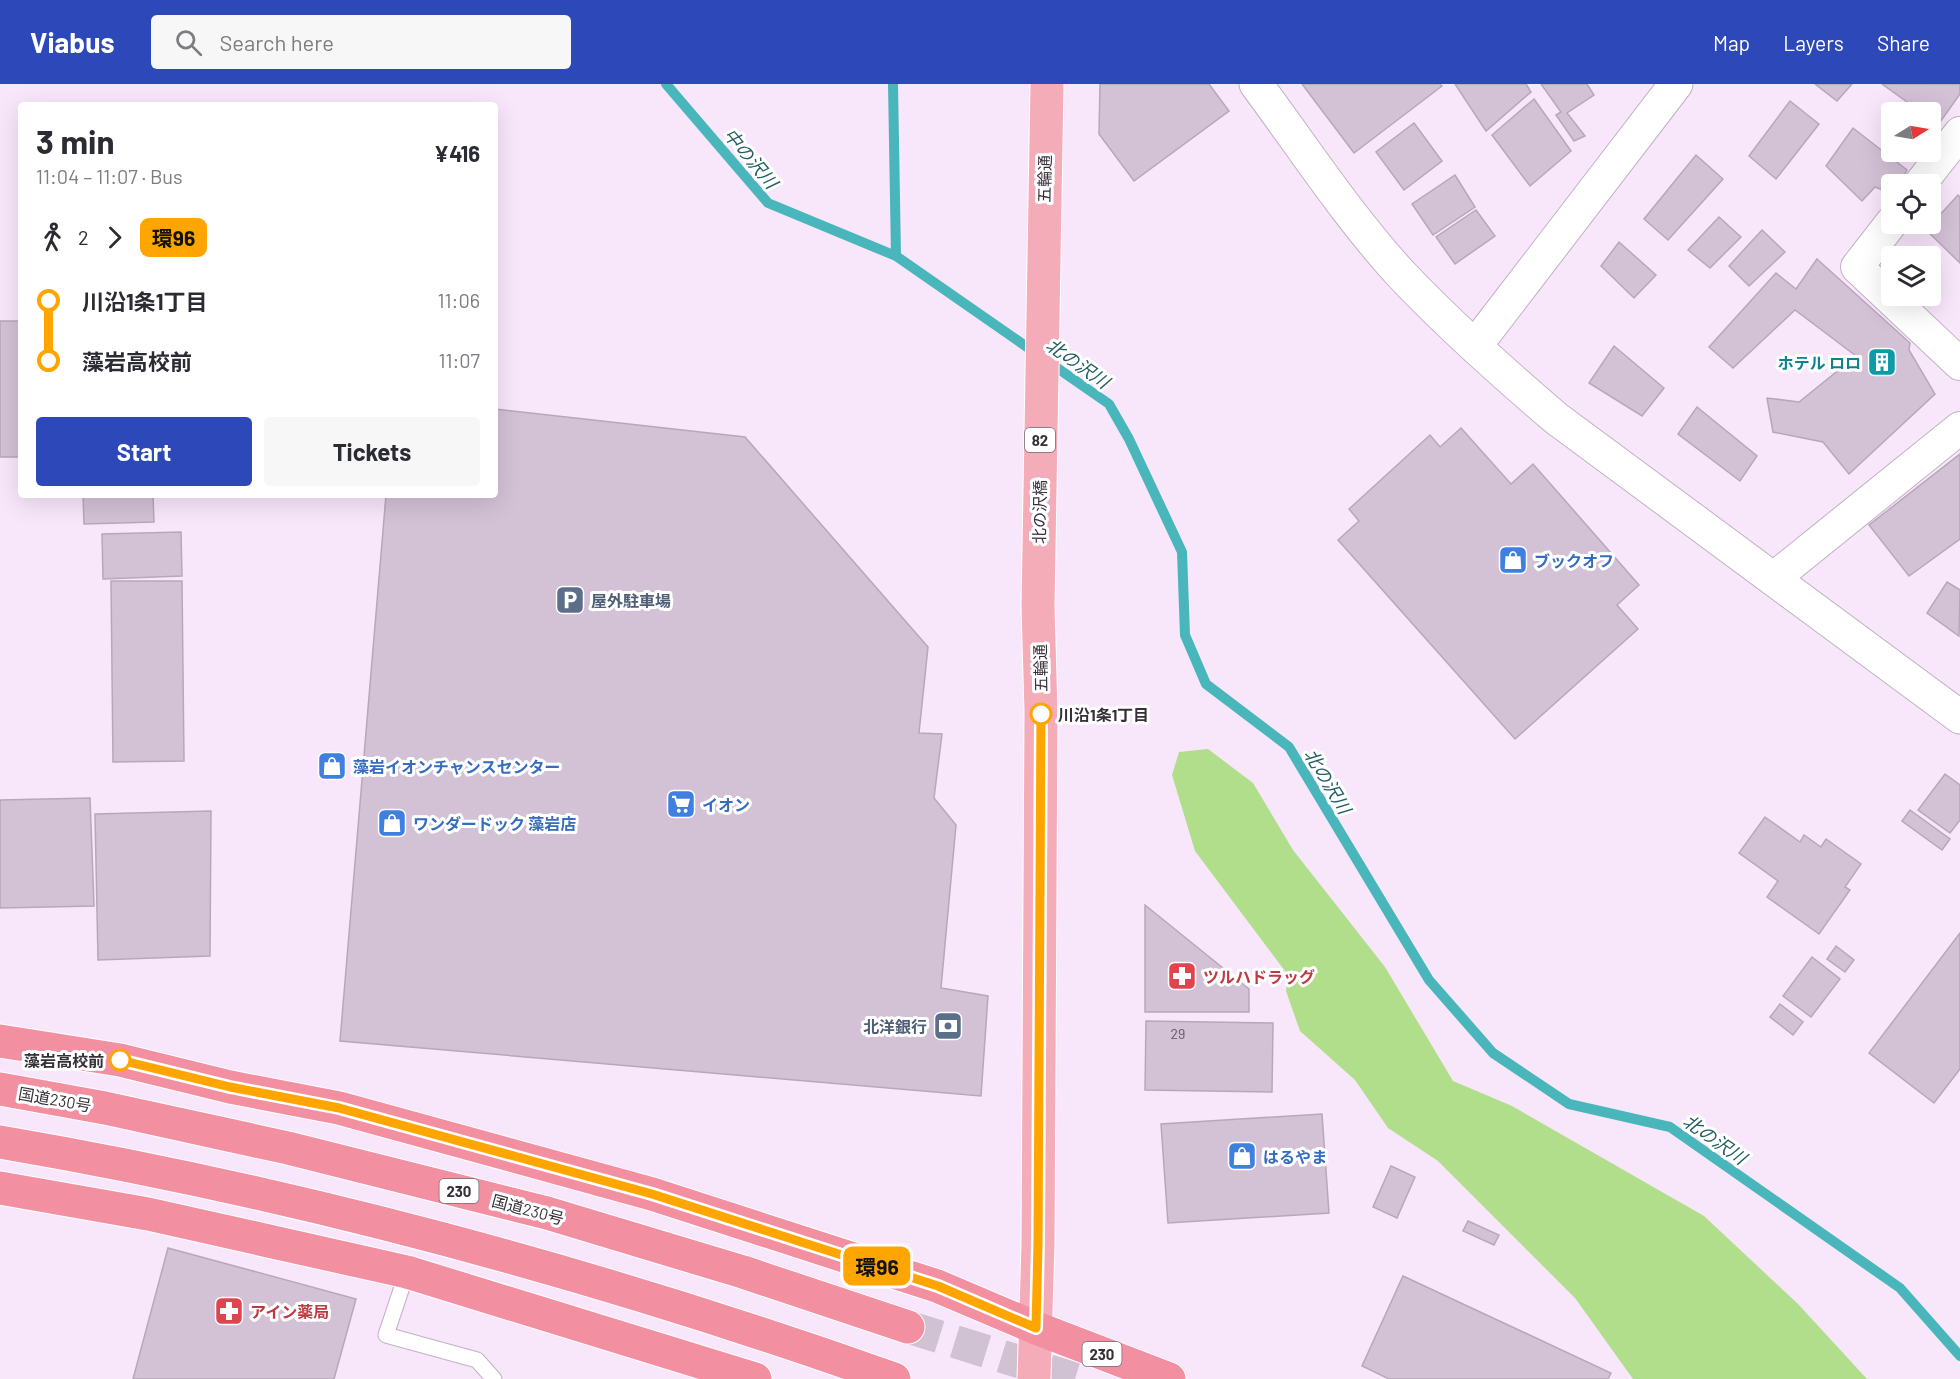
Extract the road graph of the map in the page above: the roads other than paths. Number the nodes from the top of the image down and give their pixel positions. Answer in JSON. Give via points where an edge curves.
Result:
{"nodes":[{"id":1,"x":1047,"y":84,"type":"edge"},
{"id":2,"x":1256,"y":84,"type":"edge"},
{"id":3,"x":1676,"y":84,"type":"edge"},
{"id":4,"x":1960,"y":133,"type":"edge"},
{"id":5,"x":1928,"y":174,"type":"edge"},
{"id":6,"x":1883,"y":234,"type":"edge"},
{"id":7,"x":1042,"y":275,"type":"joint"},
{"id":8,"x":1475,"y":346,"type":"junction"},
{"id":9,"x":1960,"y":364,"type":"edge"},
{"id":10,"x":1960,"y":428,"type":"edge"},
{"id":11,"x":1774,"y":578,"type":"junction"},
{"id":12,"x":1038,"y":606,"type":"joint"},
{"id":13,"x":1960,"y":717,"type":"edge"},
{"id":14,"x":0,"y":1041,"type":"edge"},
{"id":15,"x":0,"y":1089,"type":"edge"},
{"id":16,"x":0,"y":1142,"type":"edge"},
{"id":17,"x":0,"y":1188,"type":"edge"},
{"id":18,"x":407,"y":1272,"type":"junction"},
{"id":19,"x":908,"y":1327,"type":"tunnel mouth"},
{"id":20,"x":1036,"y":1328,"type":"junction"},
{"id":21,"x":494,"y":1379,"type":"edge"},
{"id":22,"x":755,"y":1379,"type":"edge"},
{"id":23,"x":894,"y":1379,"type":"edge"},
{"id":24,"x":1034,"y":1379,"type":"edge"},
{"id":25,"x":1169,"y":1379,"type":"edge"}],
"edges":[{"from":1,"to":7,"type":"main road","name":"五輪通","number":"82"},
{"from":2,"to":8,"type":"street","via":[[1370,237],[1426,300]]},
{"from":3,"to":8,"type":"street"},
{"from":4,"to":5,"type":"street"},
{"from":6,"to":9,"type":"street","via":[[1857,267]]},
{"from":7,"to":12,"type":"main road","name":"北の沢橋","number":"82"},
{"from":8,"to":11,"type":"street","via":[[1557,419]]},
{"from":10,"to":11,"type":"street"},
{"from":11,"to":13,"type":"street"},
{"from":12,"to":20,"type":"main road","name":"五輪通","number":"82","via":[[1041,724]]},
{"from":14,"to":20,"type":"highway","via":[[120,1060],[339,1108],[652,1194],[938,1286]]},
{"from":15,"to":19,"type":"highway","name":"国道230号","number":"230","via":[[105,1107],[288,1148],[547,1213]]},
{"from":16,"to":23,"type":"highway","via":[[350,1215],[593,1280]]},
{"from":17,"to":18,"type":"highway","via":[[148,1214]]},
{"from":18,"to":21,"type":"lane","via":[[386,1335],[477,1360]]},
{"from":18,"to":22,"type":"highway"},
{"from":20,"to":24,"type":"main road","name":"五輪通","number":"82"},
{"from":20,"to":25,"type":"highway","number":"230"}]}
